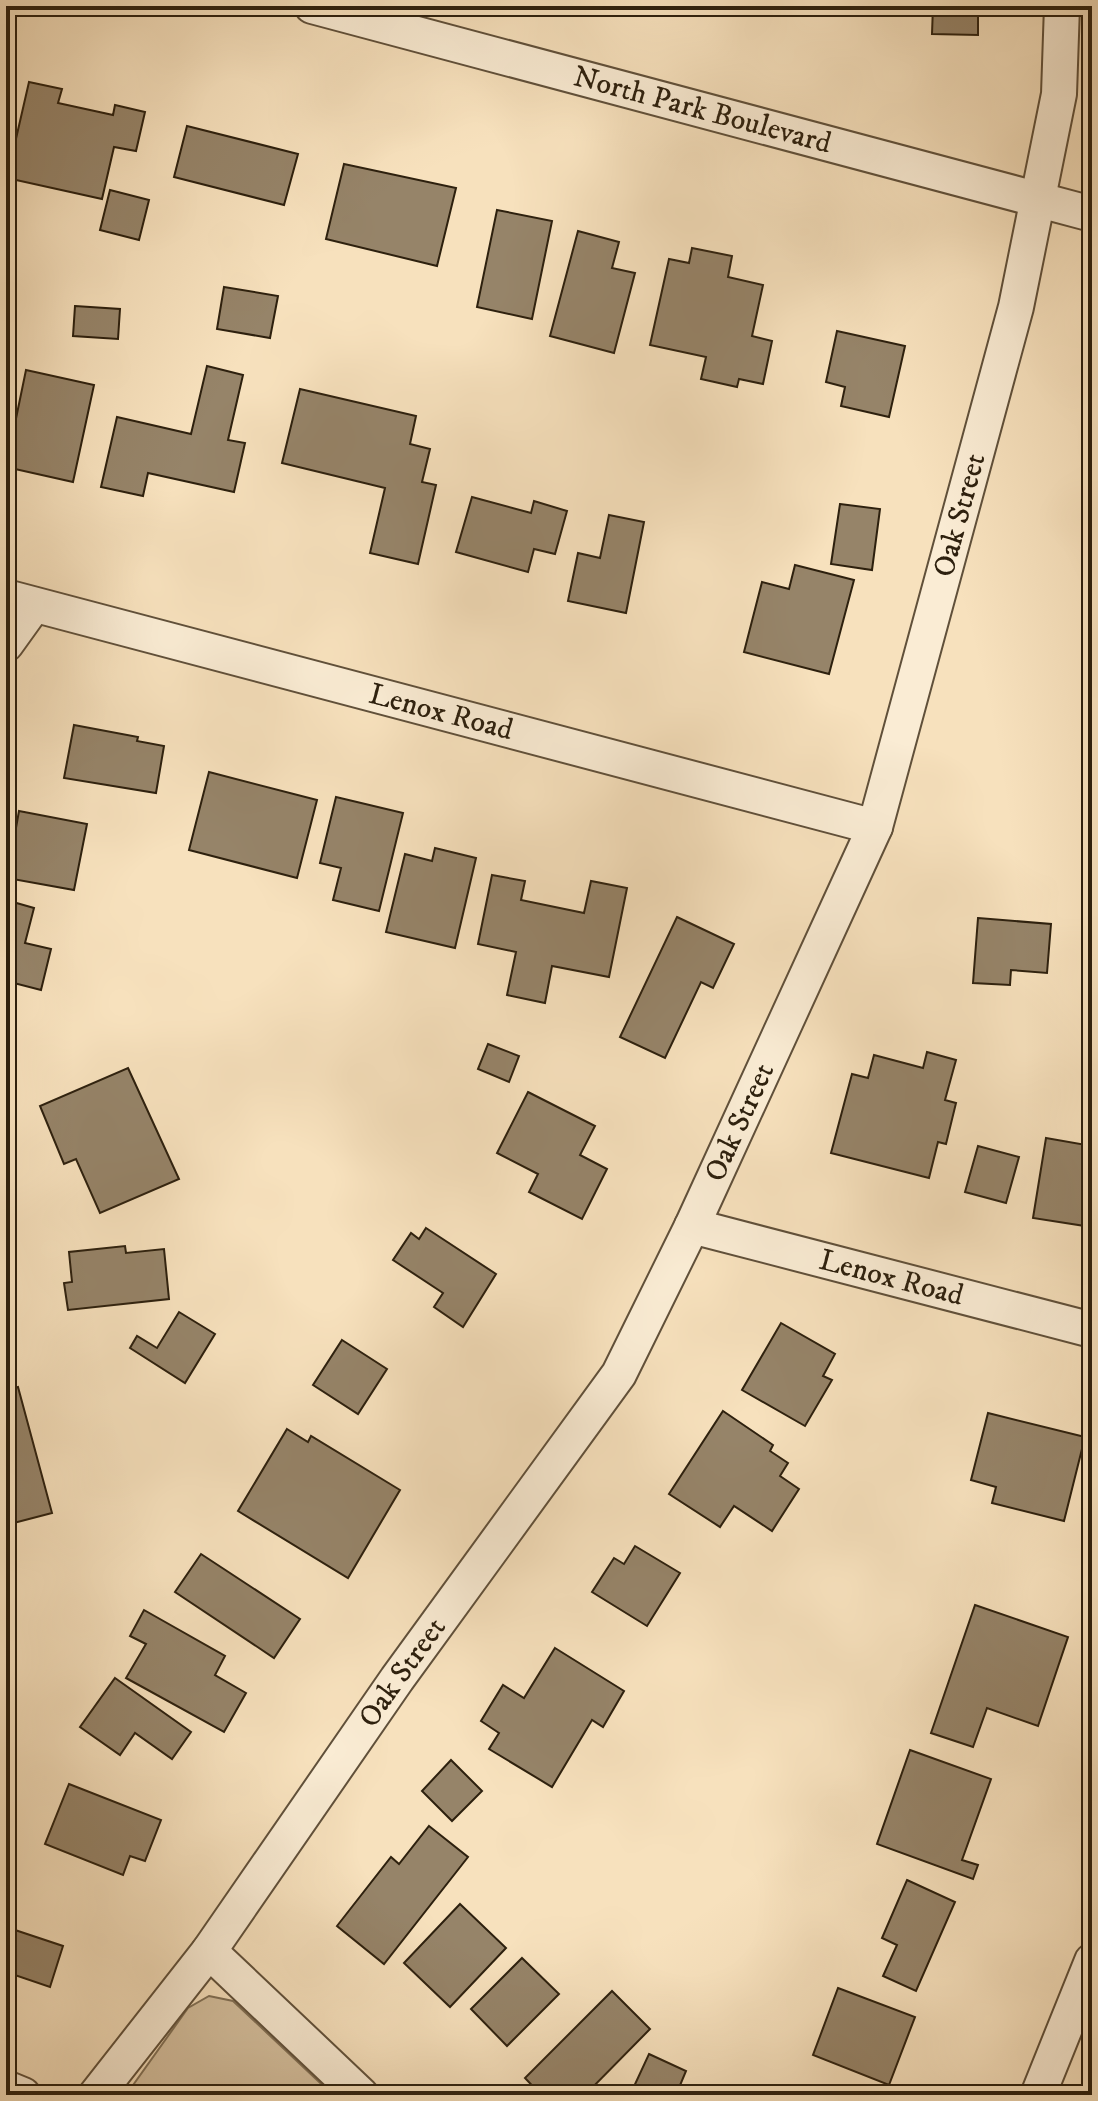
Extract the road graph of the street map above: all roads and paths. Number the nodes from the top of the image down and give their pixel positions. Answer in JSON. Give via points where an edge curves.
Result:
{"nodes":[{"id":1,"x":312,"y":6,"type":"edge"},
{"id":2,"x":1062,"y":6,"type":"edge"},
{"id":3,"x":1038,"y":199,"type":"junction"},
{"id":4,"x":1092,"y":214,"type":"edge"},
{"id":5,"x":20,"y":601,"type":"edge"},
{"id":6,"x":6,"y":644,"type":"edge"},
{"id":7,"x":875,"y":827,"type":"junction"},
{"id":8,"x":692,"y":1226,"type":"junction"},
{"id":9,"x":1092,"y":1330,"type":"edge"},
{"id":10,"x":209,"y":1951,"type":"junction"},
{"id":11,"x":1092,"y":1961,"type":"edge"},
{"id":12,"x":6,"y":2088,"type":"edge"},
{"id":13,"x":23,"y":2095,"type":"edge"},
{"id":14,"x":96,"y":2095,"type":"edge"},
{"id":15,"x":361,"y":2095,"type":"edge"},
{"id":16,"x":1038,"y":2095,"type":"edge"}],
"edges":[{"from":1,"to":3,"type":"street","name":"North Park Boulevard"},
{"from":2,"to":3,"type":"street","name":"Oak Street","via":[[1059,94]]},
{"from":3,"to":4,"type":"street","name":"North Park Boulevard"},
{"from":3,"to":7,"type":"street","name":"Oak Street","via":[[1016,307]]},
{"from":5,"to":6,"type":"street"},
{"from":5,"to":7,"type":"street","name":"Lenox Road"},
{"from":7,"to":8,"type":"street","name":"Oak Street"},
{"from":8,"to":9,"type":"street","name":"Lenox Road"},
{"from":8,"to":10,"type":"street","name":"Oak Street","via":[[619,1374],[397,1679]]},
{"from":10,"to":14,"type":"street","name":"Oak Street"},
{"from":10,"to":15,"type":"street"},
{"from":11,"to":16,"type":"street"},
{"from":12,"to":13,"type":"street"}]}
